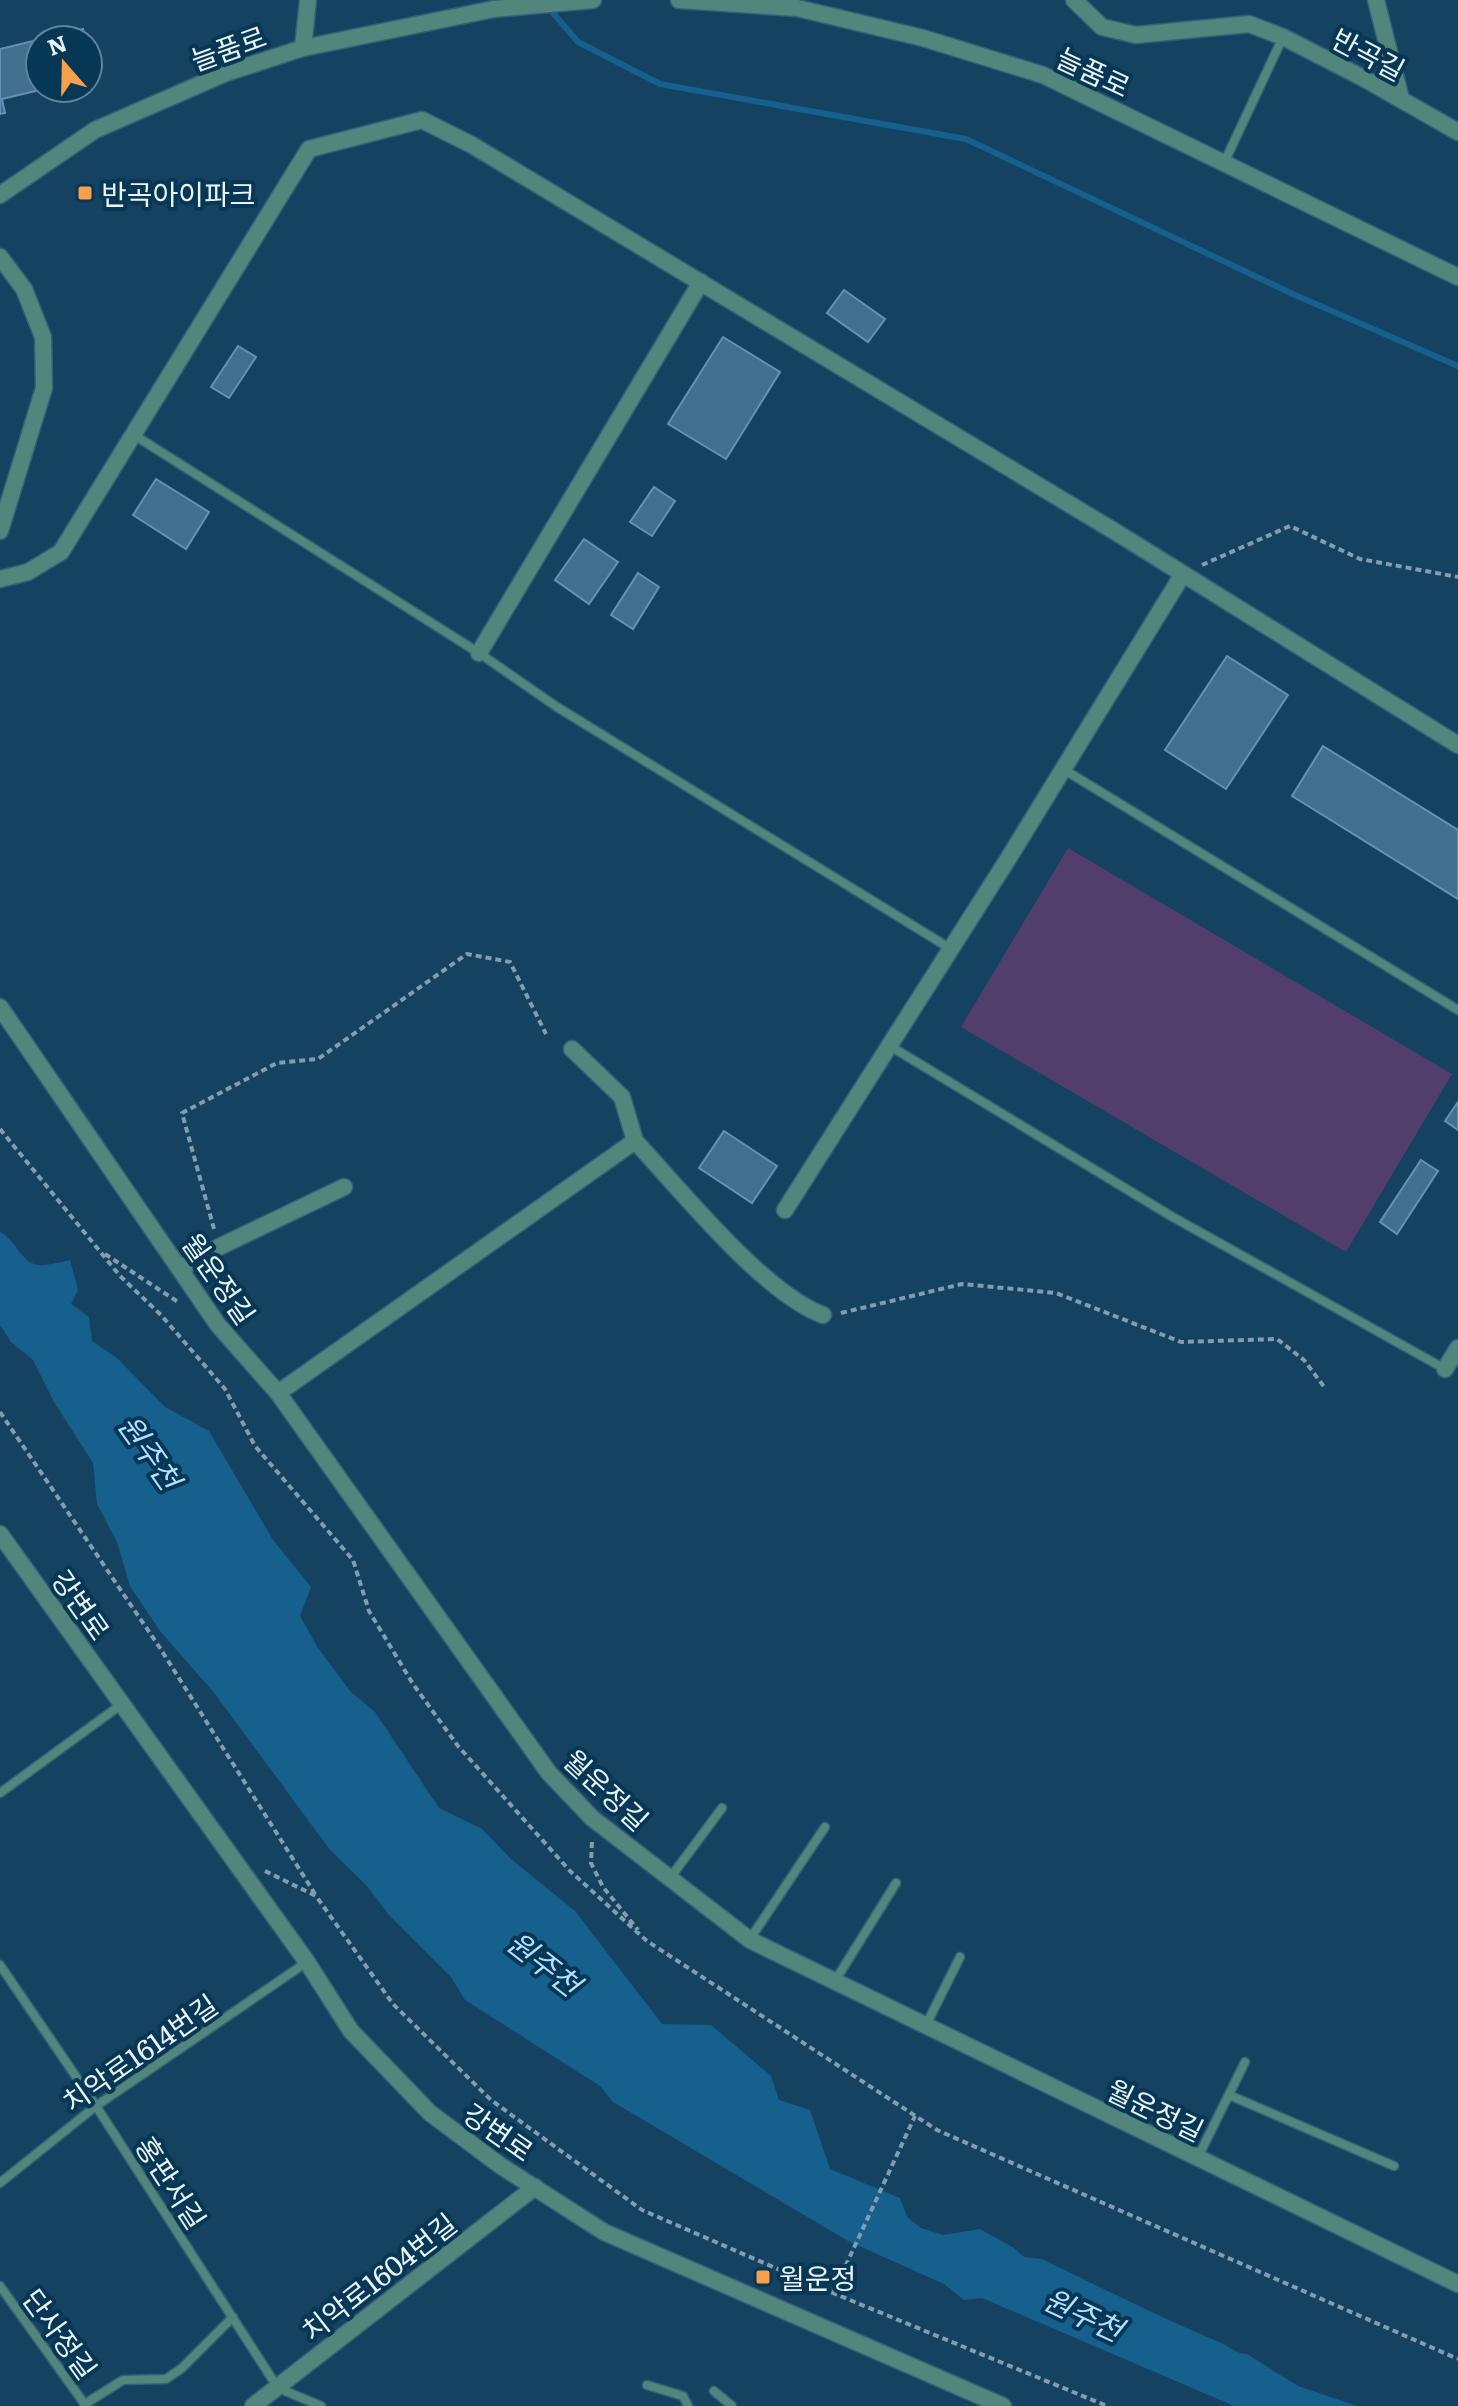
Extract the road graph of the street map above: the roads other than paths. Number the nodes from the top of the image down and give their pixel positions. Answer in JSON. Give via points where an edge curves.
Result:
{"nodes":[{"id":1,"x":308,"y":0,"type":"edge"},
{"id":2,"x":593,"y":0,"type":"edge"},
{"id":3,"x":679,"y":0,"type":"edge"},
{"id":4,"x":1074,"y":0,"type":"edge"},
{"id":5,"x":1376,"y":0,"type":"edge"},
{"id":6,"x":1283,"y":37,"type":"junction"},
{"id":7,"x":303,"y":48,"type":"junction"},
{"id":8,"x":1401,"y":99,"type":"junction"},
{"id":9,"x":1458,"y":132,"type":"edge"},
{"id":10,"x":1224,"y":163,"type":"junction"},
{"id":11,"x":0,"y":195,"type":"edge"},
{"id":12,"x":0,"y":257,"type":"edge"},
{"id":13,"x":1458,"y":277,"type":"edge"},
{"id":14,"x":701,"y":282,"type":"junction"},
{"id":15,"x":134,"y":435,"type":"junction"},
{"id":16,"x":0,"y":531,"type":"edge"},
{"id":17,"x":1183,"y":574,"type":"junction"},
{"id":18,"x":0,"y":579,"type":"edge"},
{"id":19,"x":479,"y":653,"type":"junction"},
{"id":20,"x":1458,"y":745,"type":"edge"},
{"id":21,"x":1063,"y":769,"type":"junction"},
{"id":22,"x":951,"y":949,"type":"junction"},
{"id":23,"x":0,"y":1007,"type":"edge"},
{"id":24,"x":1458,"y":1010,"type":"edge"},
{"id":25,"x":889,"y":1045,"type":"junction"},
{"id":26,"x":572,"y":1049,"type":"dead end"},
{"id":27,"x":635,"y":1141,"type":"junction"},
{"id":28,"x":344,"y":1187,"type":"dead end"},
{"id":29,"x":785,"y":1210,"type":"dead end"},
{"id":30,"x":181,"y":1268,"type":"junction"},
{"id":31,"x":823,"y":1315,"type":"road end"},
{"id":32,"x":1458,"y":1348,"type":"edge"},
{"id":33,"x":1445,"y":1369,"type":"joint"},
{"id":34,"x":278,"y":1393,"type":"junction"},
{"id":35,"x":0,"y":1534,"type":"edge"},
{"id":36,"x":122,"y":1704,"type":"junction"},
{"id":37,"x":0,"y":1793,"type":"edge"},
{"id":38,"x":722,"y":1808,"type":"dead end"},
{"id":39,"x":825,"y":1827,"type":"dead end"},
{"id":40,"x":669,"y":1879,"type":"junction"},
{"id":41,"x":896,"y":1883,"type":"dead end"},
{"id":42,"x":750,"y":1940,"type":"junction"},
{"id":43,"x":960,"y":1957,"type":"dead end"},
{"id":44,"x":307,"y":1962,"type":"junction"},
{"id":45,"x":0,"y":1965,"type":"edge"},
{"id":46,"x":835,"y":1981,"type":"junction"},
{"id":47,"x":926,"y":2026,"type":"junction"},
{"id":48,"x":1245,"y":2062,"type":"dead end"},
{"id":49,"x":1229,"y":2095,"type":"junction"},
{"id":50,"x":96,"y":2106,"type":"junction"},
{"id":51,"x":1198,"y":2158,"type":"junction"},
{"id":52,"x":1394,"y":2166,"type":"dead end"},
{"id":53,"x":0,"y":2183,"type":"edge"},
{"id":54,"x":535,"y":2187,"type":"junction"},
{"id":55,"x":1458,"y":2284,"type":"edge"},
{"id":56,"x":0,"y":2286,"type":"edge"},
{"id":57,"x":233,"y":2317,"type":"junction"},
{"id":58,"x":647,"y":2385,"type":"dead end"},
{"id":59,"x":278,"y":2388,"type":"junction"},
{"id":60,"x":714,"y":2391,"type":"dead end"},
{"id":61,"x":85,"y":2405,"type":"edge"},
{"id":62,"x":253,"y":2406,"type":"edge"},
{"id":63,"x":321,"y":2406,"type":"edge"},
{"id":64,"x":688,"y":2406,"type":"edge"},
{"id":65,"x":732,"y":2406,"type":"edge"},
{"id":66,"x":1003,"y":2406,"type":"edge"}],
"edges":[{"from":1,"to":7,"type":"street"},
{"from":2,"to":7,"type":"street","name":"늘품로","via":[[494,9]]},
{"from":3,"to":10,"type":"street","name":"늘품로","via":[[797,8],[923,38],[1043,75]]},
{"from":4,"to":6,"type":"street","name":"반곡길","via":[[1102,27],[1136,35],[1249,24]]},
{"from":5,"to":8,"type":"street"},
{"from":6,"to":8,"type":"street","name":"반곡길"},
{"from":6,"to":10,"type":"lane"},
{"from":7,"to":11,"type":"street","name":"늘품로","via":[[226,73],[95,130]]},
{"from":8,"to":9,"type":"street","name":"반곡길"},
{"from":10,"to":13,"type":"street","name":"늘품로"},
{"from":12,"to":16,"type":"street","via":[[24,289],[43,337],[44,388]]},
{"from":14,"to":15,"type":"street","via":[[422,120],[309,149]]},
{"from":14,"to":17,"type":"street"},
{"from":14,"to":19,"type":"street"},
{"from":15,"to":18,"type":"street","via":[[61,552],[28,572]]},
{"from":15,"to":19,"type":"lane"},
{"from":17,"to":20,"type":"street"},
{"from":17,"to":21,"type":"street"},
{"from":19,"to":22,"type":"lane","via":[[557,707]]},
{"from":21,"to":22,"type":"street"},
{"from":21,"to":24,"type":"lane"},
{"from":22,"to":25,"type":"street"},
{"from":23,"to":30,"type":"street","name":"월운정길"},
{"from":25,"to":29,"type":"street"},
{"from":25,"to":33,"type":"lane","via":[[1171,1216]]},
{"from":26,"to":27,"type":"street","via":[[622,1097]]},
{"from":27,"to":31,"type":"street","via":[[773,1283],[804,1308]]},
{"from":27,"to":34,"type":"street"},
{"from":28,"to":30,"type":"street"},
{"from":30,"to":34,"type":"street","name":"월운정길","via":[[218,1325]]},
{"from":32,"to":33,"type":"street"},
{"from":34,"to":40,"type":"street","name":"월운정길","via":[[549,1773],[592,1818]]},
{"from":35,"to":36,"type":"street","name":"강변로"},
{"from":36,"to":37,"type":"lane"},
{"from":36,"to":44,"type":"street","name":"강변로"},
{"from":38,"to":40,"type":"lane"},
{"from":39,"to":42,"type":"lane"},
{"from":40,"to":42,"type":"street","name":"월운정길"},
{"from":41,"to":46,"type":"lane"},
{"from":42,"to":46,"type":"street","name":"월운정길"},
{"from":43,"to":47,"type":"lane"},
{"from":44,"to":50,"type":"lane","name":"치악로1614번길"},
{"from":44,"to":54,"type":"street","name":"강변로","via":[[351,2031],[430,2113]]},
{"from":45,"to":50,"type":"lane","name":"홍판서길"},
{"from":46,"to":47,"type":"street","name":"월운정길"},
{"from":47,"to":51,"type":"street","name":"월운정길"},
{"from":48,"to":49,"type":"lane"},
{"from":49,"to":51,"type":"lane"},
{"from":49,"to":52,"type":"lane"},
{"from":50,"to":53,"type":"lane","name":"치악로1614번길"},
{"from":50,"to":57,"type":"lane","name":"홍판서길"},
{"from":51,"to":55,"type":"street","name":"월운정길"},
{"from":54,"to":59,"type":"street","name":"치악로1604번길"},
{"from":54,"to":66,"type":"street","name":"강변로","via":[[604,2232]]},
{"from":56,"to":61,"type":"lane","name":"단사정길"},
{"from":57,"to":59,"type":"lane","name":"홍판서길"},
{"from":57,"to":61,"type":"lane","via":[[166,2379],[123,2380]]},
{"from":58,"to":64,"type":"lane","via":[[683,2396]]},
{"from":59,"to":62,"type":"street","name":"치악로1604번길"},
{"from":59,"to":63,"type":"lane"},
{"from":60,"to":65,"type":"lane"}]}
